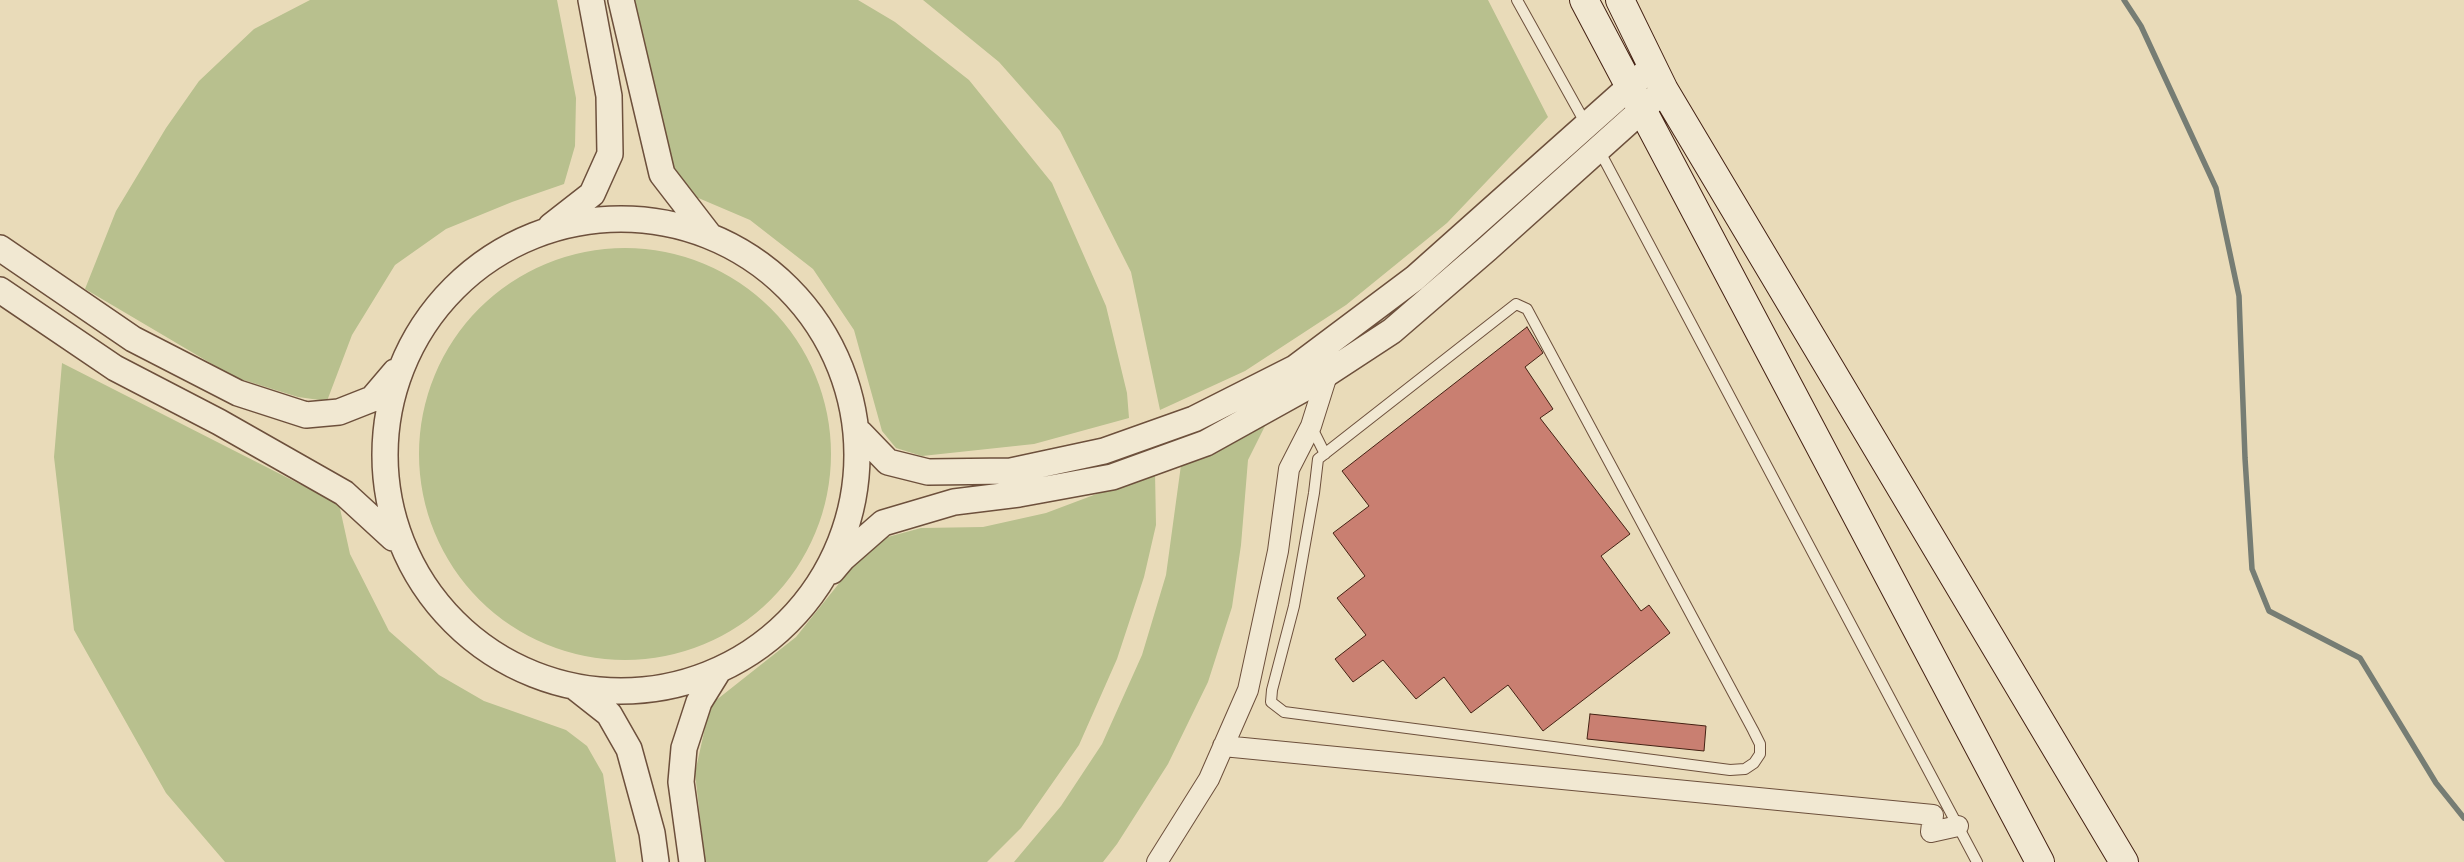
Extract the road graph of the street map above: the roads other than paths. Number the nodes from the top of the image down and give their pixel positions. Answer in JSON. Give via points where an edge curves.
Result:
{"nodes":[{"id":1,"x":591,"y":0,"type":"edge"},
{"id":2,"x":621,"y":0,"type":"edge"},
{"id":3,"x":1517,"y":0,"type":"edge"},
{"id":4,"x":1584,"y":0,"type":"edge"},
{"id":5,"x":1620,"y":0,"type":"edge"},
{"id":6,"x":1658,"y":78,"type":"junction"},
{"id":7,"x":1636,"y":99,"type":"junction"},
{"id":8,"x":1593,"y":137,"type":"junction"},
{"id":9,"x":551,"y":226,"type":"junction"},
{"id":10,"x":709,"y":235,"type":"junction"},
{"id":11,"x":0,"y":248,"type":"edge"},
{"id":12,"x":0,"y":290,"type":"edge"},
{"id":13,"x":404,"y":361,"type":"junction"},
{"id":14,"x":1328,"y":372,"type":"junction"},
{"id":15,"x":1311,"y":426,"type":"junction"},
{"id":16,"x":860,"y":433,"type":"junction"},
{"id":17,"x":1325,"y":454,"type":"junction"},
{"id":18,"x":393,"y":538,"type":"junction"},
{"id":19,"x":818,"y":590,"type":"junction"},
{"id":20,"x":717,"y":672,"type":"junction"},
{"id":21,"x":576,"y":688,"type":"junction"},
{"id":22,"x":1223,"y":746,"type":"junction"},
{"id":23,"x":1958,"y":826,"type":"junction"},
{"id":24,"x":656,"y":862,"type":"edge"},
{"id":25,"x":692,"y":862,"type":"edge"},
{"id":26,"x":1157,"y":862,"type":"edge"},
{"id":27,"x":1977,"y":862,"type":"edge"},
{"id":28,"x":2040,"y":862,"type":"edge"},
{"id":29,"x":2124,"y":862,"type":"edge"}],
"edges":[{"from":1,"to":9,"type":"street","via":[[609,96],[610,154],[592,194]]},
{"from":2,"to":10,"type":"street","via":[[662,174]]},
{"from":3,"to":8,"type":"lane"},
{"from":4,"to":7,"type":"main road"},
{"from":5,"to":6,"type":"main road"},
{"from":6,"to":7,"type":"street"},
{"from":6,"to":29,"type":"main road"},
{"from":7,"to":8,"type":"street"},
{"from":7,"to":28,"type":"main road"},
{"from":8,"to":14,"type":"street","via":[[1487,249],[1392,331]]},
{"from":8,"to":16,"type":"street","via":[[1295,368],[1194,419],[1104,451],[1011,471],[928,472],[888,462]]},
{"from":8,"to":23,"type":"lane"},
{"from":9,"to":10,"type":"street","via":[[628,217],[666,220]]},
{"from":9,"to":13,"type":"street","via":[[480,264],[428,318]]},
{"from":10,"to":16,"type":"street","via":[[800,294],[845,367]]},
{"from":11,"to":13,"type":"street","via":[[133,339],[238,393],[306,415],[339,412],[372,399]]},
{"from":12,"to":18,"type":"street","via":[[115,368],[344,493]]},
{"from":13,"to":18,"type":"street","via":[[390,404],[386,482]]},
{"from":14,"to":15,"type":"street"},
{"from":14,"to":19,"type":"street","via":[[1206,443],[1112,477],[954,502],[883,523],[843,558]]},
{"from":15,"to":17,"type":"lane"},
{"from":15,"to":22,"type":"street","via":[[1289,469],[1278,551],[1248,690]]},
{"from":16,"to":19,"type":"street","via":[[853,512]]},
{"from":17,"to":17,"type":"lane","via":[[1318,459],[1316,467],[1294,606],[1272,690],[1271,702],[1278,708],[1284,712],[1730,770],[1745,769],[1754,763],[1760,754],[1760,744],[1753,730],[1526,309],[1516,304]]},
{"from":18,"to":21,"type":"street","via":[[453,621],[502,661]]},
{"from":19,"to":20,"type":"street","via":[[756,650]]},
{"from":20,"to":21,"type":"street","via":[[695,681],[636,692]]},
{"from":20,"to":25,"type":"street","via":[[699,702],[684,748],[681,782]]},
{"from":21,"to":24,"type":"street","via":[[608,714],[629,749],[652,833]]},
{"from":22,"to":23,"type":"street","via":[[1933,815],[1931,832]]},
{"from":22,"to":26,"type":"street","via":[[1209,779]]},
{"from":23,"to":27,"type":"lane"}]}
